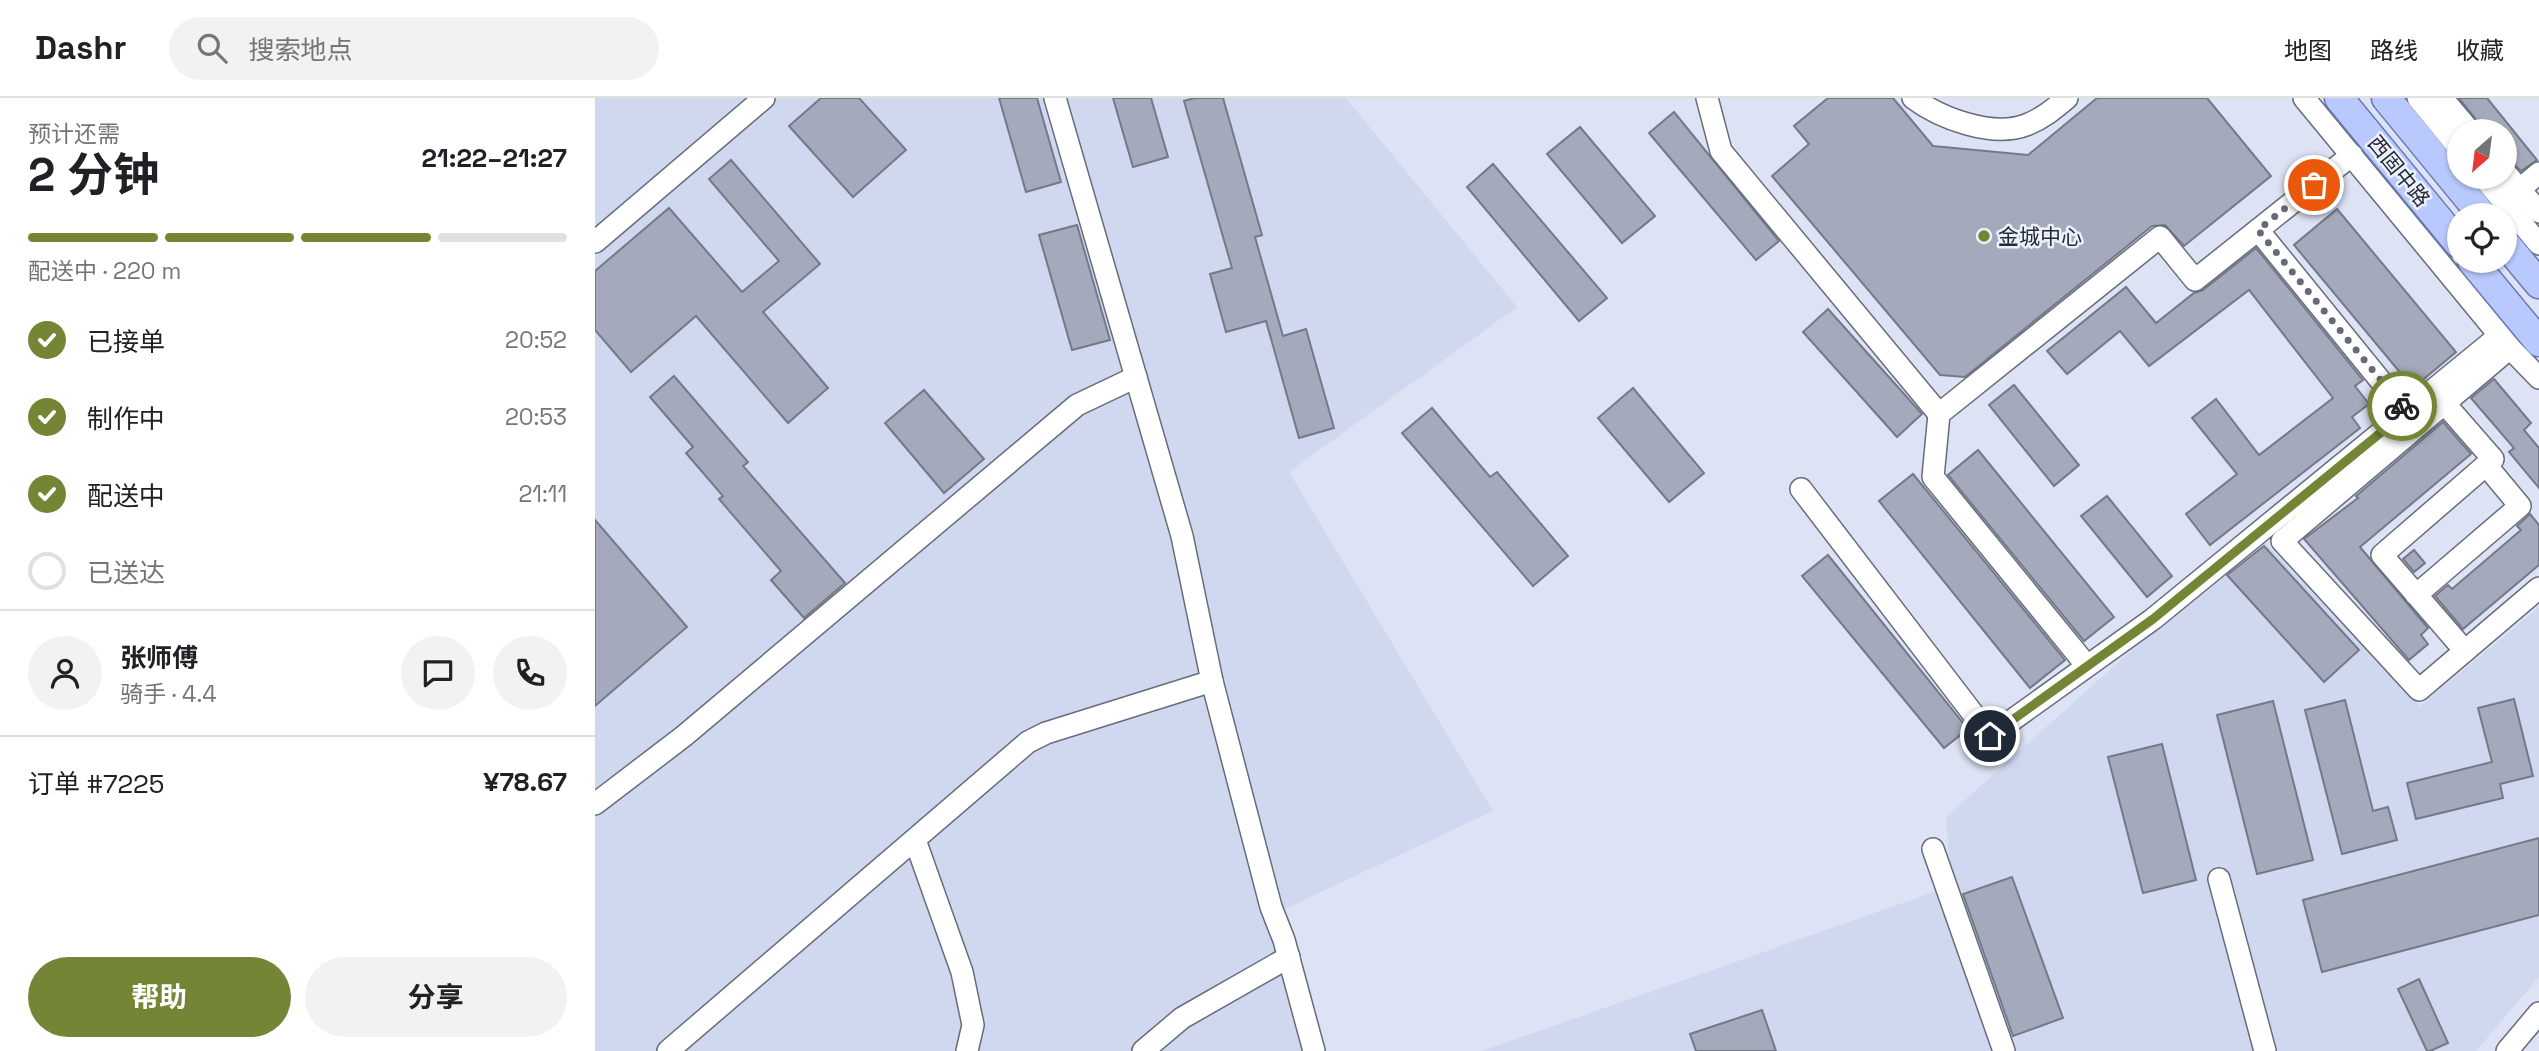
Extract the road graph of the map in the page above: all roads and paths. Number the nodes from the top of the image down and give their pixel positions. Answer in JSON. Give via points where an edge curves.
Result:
{"nodes":[{"id":1,"x":764,"y":98,"type":"edge"},
{"id":2,"x":1055,"y":98,"type":"edge"},
{"id":3,"x":1707,"y":98,"type":"edge"},
{"id":4,"x":1913,"y":98,"type":"edge"},
{"id":5,"x":2067,"y":98,"type":"edge"},
{"id":6,"x":2304,"y":98,"type":"edge"},
{"id":7,"x":2339,"y":98,"type":"edge"},
{"id":8,"x":2386,"y":98,"type":"edge"},
{"id":9,"x":2418,"y":98,"type":"edge"},
{"id":10,"x":2442,"y":98,"type":"edge"},
{"id":11,"x":2460,"y":119,"type":"edge"},
{"id":12,"x":2447,"y":133,"type":"edge"},
{"id":13,"x":2351,"y":155,"type":"junction"},
{"id":14,"x":2539,"y":173,"type":"edge"},
{"id":15,"x":2517,"y":187,"type":"edge"},
{"id":16,"x":2493,"y":189,"type":"edge"},
{"id":17,"x":2519,"y":189,"type":"junction"},
{"id":18,"x":2472,"y":203,"type":"edge"},
{"id":19,"x":2539,"y":212,"type":"edge"},
{"id":20,"x":2447,"y":229,"type":"edge"},
{"id":21,"x":2258,"y":230,"type":"junction"},
{"id":22,"x":595,"y":243,"type":"edge"},
{"id":23,"x":2539,"y":244,"type":"edge"},
{"id":24,"x":2517,"y":258,"type":"edge"},
{"id":25,"x":2480,"y":273,"type":"edge"},
{"id":26,"x":2539,"y":284,"type":"edge"},
{"id":27,"x":2523,"y":336,"type":"edge"},
{"id":28,"x":1136,"y":377,"type":"junction"},
{"id":29,"x":2539,"y":378,"type":"edge"},
{"id":30,"x":2445,"y":404,"type":"junction"},
{"id":31,"x":2406,"y":412,"type":"junction"},
{"id":32,"x":1940,"y":414,"type":"junction"},
{"id":33,"x":2486,"y":465,"type":"junction"},
{"id":34,"x":1801,"y":489,"type":"dead end"},
{"id":35,"x":2539,"y":588,"type":"edge"},
{"id":36,"x":2416,"y":595,"type":"junction"},
{"id":37,"x":2465,"y":652,"type":"junction"},
{"id":38,"x":2087,"y":666,"type":"junction"},
{"id":39,"x":1212,"y":681,"type":"junction"},
{"id":40,"x":595,"y":804,"type":"edge"},
{"id":41,"x":915,"y":840,"type":"junction"},
{"id":42,"x":1933,"y":849,"type":"dead end"},
{"id":43,"x":2219,"y":879,"type":"dead end"},
{"id":44,"x":1289,"y":957,"type":"junction"},
{"id":45,"x":2539,"y":1013,"type":"edge"},
{"id":46,"x":668,"y":1051,"type":"edge"},
{"id":47,"x":967,"y":1051,"type":"edge"},
{"id":48,"x":1143,"y":1051,"type":"edge"},
{"id":49,"x":1314,"y":1051,"type":"edge"},
{"id":50,"x":2004,"y":1051,"type":"edge"},
{"id":51,"x":2265,"y":1051,"type":"edge"},
{"id":52,"x":2507,"y":1051,"type":"edge"}],
"edges":[{"from":1,"to":22,"type":"street"},
{"from":2,"to":28,"type":"street"},
{"from":3,"to":32,"type":"street","via":[[1721,150]]},
{"from":4,"to":5,"type":"street","via":[[1928,109],[1993,128],[2024,126]]},
{"from":6,"to":13,"type":"street"},
{"from":7,"to":20,"type":"main road","name":"西固中路"},
{"from":8,"to":18,"type":"main road","name":"西固中路"},
{"from":9,"to":12,"type":"street"},
{"from":10,"to":11,"type":"street"},
{"from":13,"to":21,"type":"street"},
{"from":13,"to":27,"type":"street"},
{"from":14,"to":17,"type":"street"},
{"from":15,"to":17,"type":"street"},
{"from":16,"to":23,"type":"street"},
{"from":17,"to":19,"type":"street"},
{"from":21,"to":31,"type":"street"},
{"from":21,"to":32,"type":"street","via":[[2195,280],[2160,237]]},
{"from":24,"to":26,"type":"main road"},
{"from":25,"to":27,"type":"main road"},
{"from":27,"to":29,"type":"street"},
{"from":27,"to":30,"type":"street"},
{"from":27,"to":31,"type":"street"},
{"from":28,"to":39,"type":"street","via":[[1182,536]]},
{"from":28,"to":40,"type":"street","via":[[1077,405],[684,736]]},
{"from":30,"to":33,"type":"street","via":[[2493,459]]},
{"from":30,"to":37,"type":"street","via":[[2282,541],[2419,690]]},
{"from":31,"to":38,"type":"street","via":[[2153,619]]},
{"from":32,"to":38,"type":"street","via":[[1933,477]]},
{"from":33,"to":36,"type":"street","via":[[2382,555]]},
{"from":33,"to":36,"type":"street","via":[[2520,506]]},
{"from":34,"to":38,"type":"street","via":[[1990,736]]},
{"from":35,"to":37,"type":"street"},
{"from":36,"to":37,"type":"street"},
{"from":39,"to":41,"type":"street","via":[[1028,743]]},
{"from":39,"to":44,"type":"street","via":[[1271,907]]},
{"from":41,"to":46,"type":"street"},
{"from":41,"to":47,"type":"street","via":[[962,972],[973,1025]]},
{"from":42,"to":50,"type":"street"},
{"from":43,"to":51,"type":"street"},
{"from":44,"to":48,"type":"street","via":[[1182,1018]]},
{"from":44,"to":49,"type":"street"},
{"from":45,"to":52,"type":"street"}]}
